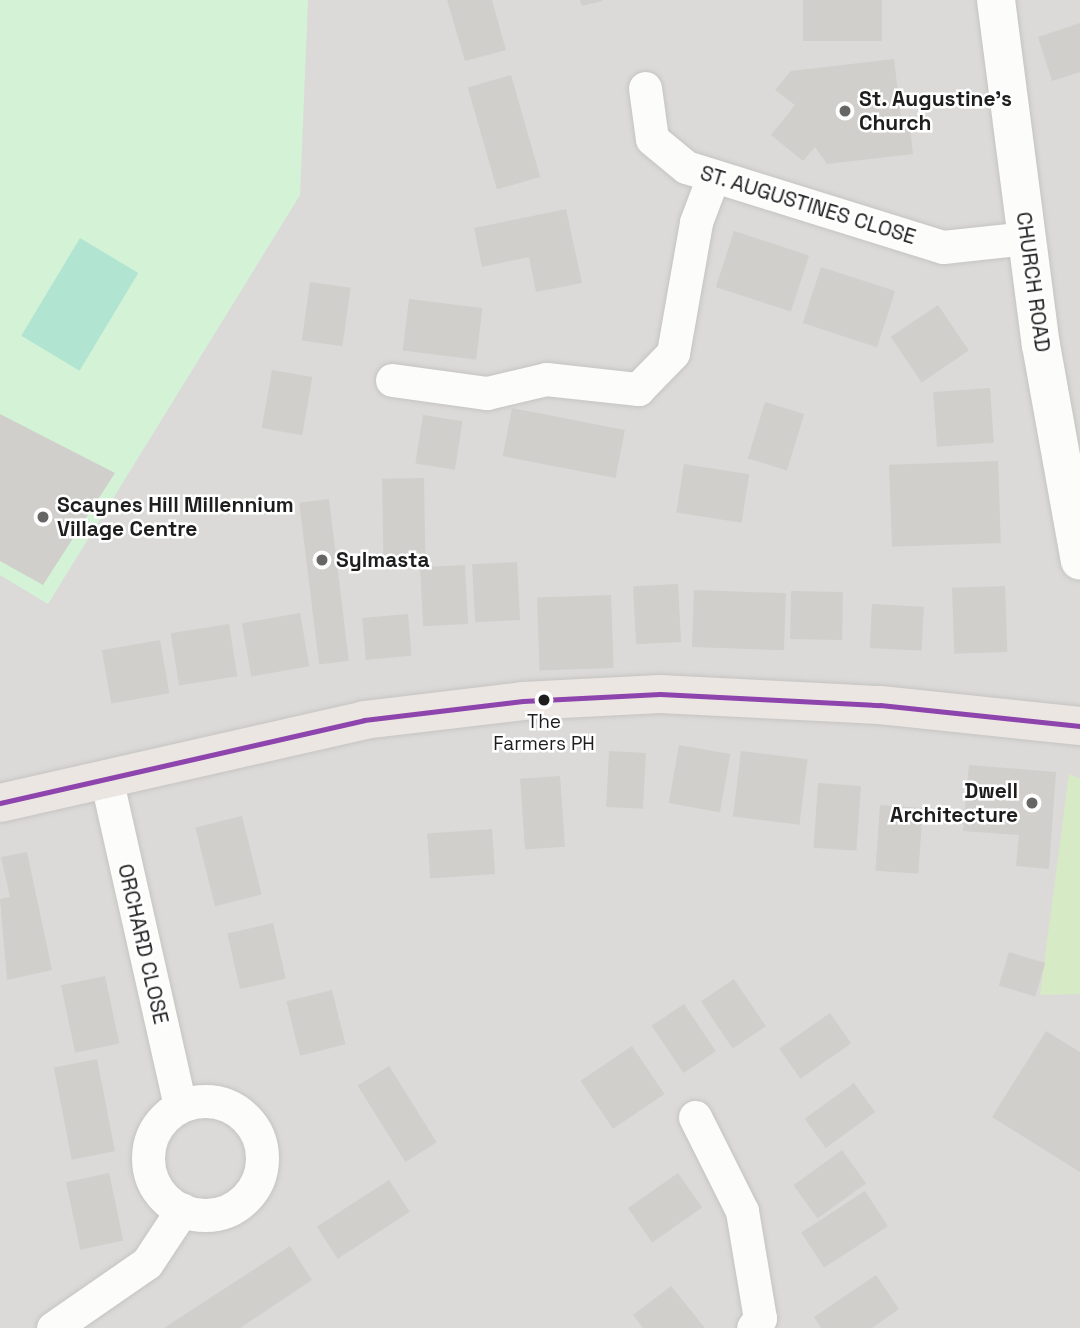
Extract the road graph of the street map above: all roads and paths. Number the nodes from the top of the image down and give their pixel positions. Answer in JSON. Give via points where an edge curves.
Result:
{"nodes":[{"id":1,"x":996,"y":0,"type":"edge"},
{"id":2,"x":645,"y":88,"type":"dead end"},
{"id":3,"x":713,"y":177,"type":"junction"},
{"id":4,"x":1026,"y":238,"type":"junction"},
{"id":5,"x":393,"y":380,"type":"dead end"},
{"id":6,"x":1080,"y":561,"type":"edge"},
{"id":7,"x":1080,"y":726,"type":"edge"},
{"id":8,"x":107,"y":782,"type":"junction"},
{"id":9,"x":0,"y":803,"type":"edge"},
{"id":10,"x":180,"y":1107,"type":"junction"},
{"id":11,"x":695,"y":1117,"type":"dead end"},
{"id":12,"x":182,"y":1210,"type":"junction"},
{"id":13,"x":54,"y":1328,"type":"edge"},
{"id":14,"x":753,"y":1328,"type":"edge"}],
"edges":[{"from":1,"to":4,"type":"street","name":"CHURCH ROAD"},
{"from":2,"to":3,"type":"street","name":"ST. AUGUSTINES CLOSE","via":[[652,139],[686,167]]},
{"from":3,"to":4,"type":"street","name":"ST. AUGUSTINES CLOSE","via":[[943,247]]},
{"from":3,"to":5,"type":"street","via":[[696,222],[673,352],[638,389],[546,379],[487,393]]},
{"from":4,"to":6,"type":"street","name":"CHURCH ROAD"},
{"from":7,"to":8,"type":"highway","via":[[880,705],[660,694],[523,701],[364,720]]},
{"from":8,"to":9,"type":"highway"},
{"from":8,"to":10,"type":"street","name":"ORCHARD CLOSE"},
{"from":10,"to":12,"type":"street","via":[[154,1132],[148,1159],[155,1186]]},
{"from":10,"to":12,"type":"street","via":[[218,1102],[235,1110],[250,1122],[262,1157],[251,1193],[237,1206],[200,1215]]},
{"from":11,"to":14,"type":"street","via":[[742,1211],[760,1318]]},
{"from":12,"to":13,"type":"street","via":[[146,1263]]}]}
